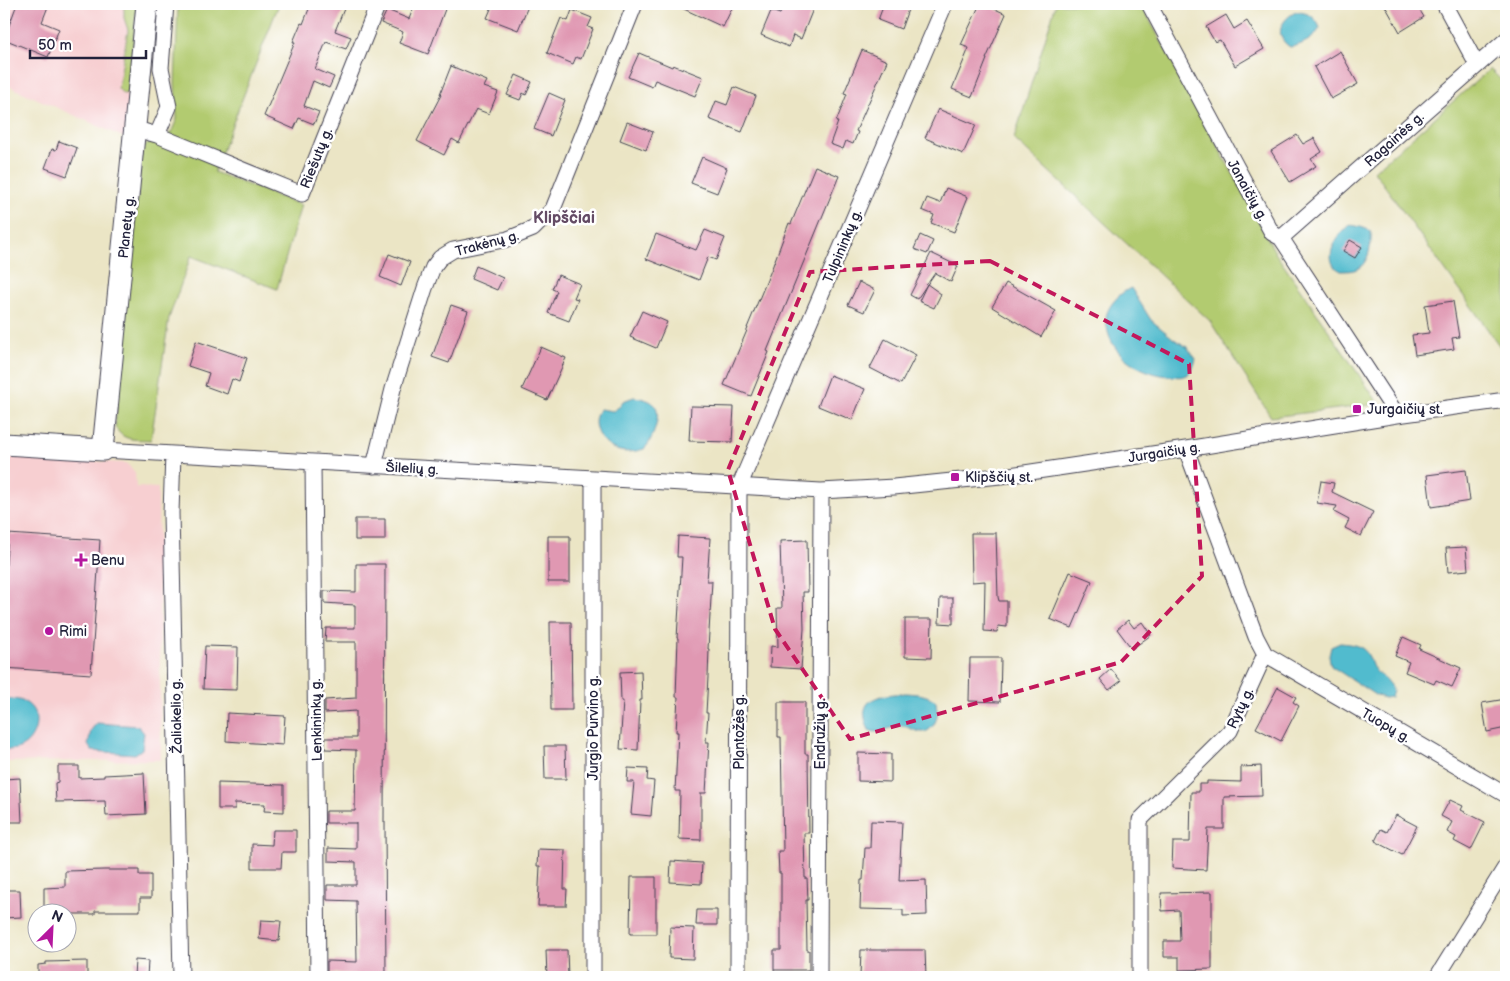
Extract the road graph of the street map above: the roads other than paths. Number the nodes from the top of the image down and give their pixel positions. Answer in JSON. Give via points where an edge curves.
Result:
{"nodes":[{"id":1,"x":147,"y":4,"type":"edge"},
{"id":2,"x":166,"y":4,"type":"edge"},
{"id":3,"x":378,"y":4,"type":"edge"},
{"id":4,"x":635,"y":4,"type":"edge"},
{"id":5,"x":945,"y":4,"type":"edge"},
{"id":6,"x":1149,"y":4,"type":"edge"},
{"id":7,"x":1444,"y":4,"type":"edge"},
{"id":8,"x":1506,"y":40,"type":"edge"},
{"id":9,"x":1477,"y":65,"type":"junction"},
{"id":10,"x":136,"y":130,"type":"junction"},
{"id":11,"x":157,"y":135,"type":"junction"},
{"id":12,"x":1281,"y":238,"type":"junction"},
{"id":13,"x":1506,"y":400,"type":"edge"},
{"id":14,"x":1396,"y":415,"type":"junction"},
{"id":15,"x":4,"y":444,"type":"edge"},
{"id":16,"x":1186,"y":449,"type":"junction"},
{"id":17,"x":103,"y":450,"type":"junction"},
{"id":18,"x":173,"y":454,"type":"junction"},
{"id":19,"x":313,"y":462,"type":"junction"},
{"id":20,"x":374,"y":466,"type":"junction"},
{"id":21,"x":593,"y":478,"type":"junction"},
{"id":22,"x":739,"y":487,"type":"junction"},
{"id":23,"x":821,"y":491,"type":"junction"},
{"id":24,"x":1265,"y":654,"type":"junction"},
{"id":25,"x":1506,"y":795,"type":"edge"},
{"id":26,"x":1506,"y":866,"type":"edge"},
{"id":27,"x":182,"y":977,"type":"edge"},
{"id":28,"x":318,"y":977,"type":"edge"},
{"id":29,"x":593,"y":977,"type":"edge"},
{"id":30,"x":738,"y":977,"type":"edge"},
{"id":31,"x":819,"y":977,"type":"edge"},
{"id":32,"x":1140,"y":977,"type":"edge"},
{"id":33,"x":1437,"y":977,"type":"edge"}],
"edges":[{"from":1,"to":10,"type":"main road","name":"Planetų g."},
{"from":2,"to":11,"type":"street","via":[[161,68],[169,107]]},
{"from":3,"to":11,"type":"street","name":"Riešutų g.","via":[[302,194]]},
{"from":4,"to":20,"type":"street","name":"Trakėnų g.","via":[[553,209],[533,229],[508,239],[453,250],[433,267],[393,389]]},
{"from":5,"to":22,"type":"street","name":"Tulpininkų g."},
{"from":6,"to":12,"type":"street","name":"Janaičių g.","via":[[1262,216],[1272,233]]},
{"from":7,"to":9,"type":"street"},
{"from":8,"to":9,"type":"street","name":"Ragainės g."},
{"from":9,"to":12,"type":"street","name":"Ragainės g."},
{"from":10,"to":11,"type":"street"},
{"from":10,"to":17,"type":"main road","name":"Planetų g."},
{"from":12,"to":14,"type":"street","name":"Janaičių g."},
{"from":13,"to":14,"type":"street","name":"Jurgaičių g."},
{"from":14,"to":16,"type":"street","name":"Jurgaičių g."},
{"from":15,"to":17,"type":"main road","name":"Šilelių g."},
{"from":16,"to":23,"type":"street","name":"Jurgaičių g.","via":[[1010,475]]},
{"from":16,"to":24,"type":"street"},
{"from":17,"to":18,"type":"street","name":"Šilelių g."},
{"from":18,"to":19,"type":"street","name":"Šilelių g."},
{"from":18,"to":27,"type":"street","name":"Žaliakelio g.","via":[[171,513]]},
{"from":19,"to":20,"type":"street","name":"Šilelių g."},
{"from":19,"to":28,"type":"street","name":"Lenkininkų g."},
{"from":20,"to":21,"type":"street","name":"Šilelių g."},
{"from":21,"to":22,"type":"street","name":"Šilelių g."},
{"from":21,"to":29,"type":"street","name":"Jurgio Purvino g."},
{"from":22,"to":23,"type":"street","name":"Šilelių g."},
{"from":22,"to":30,"type":"street","name":"Plantožės g."},
{"from":23,"to":31,"type":"street","name":"Endružių g."},
{"from":24,"to":25,"type":"street","name":"Tuopų g."},
{"from":24,"to":32,"type":"street","name":"Rytų g.","via":[[1230,731],[1140,820]]},
{"from":26,"to":33,"type":"street"}]}
